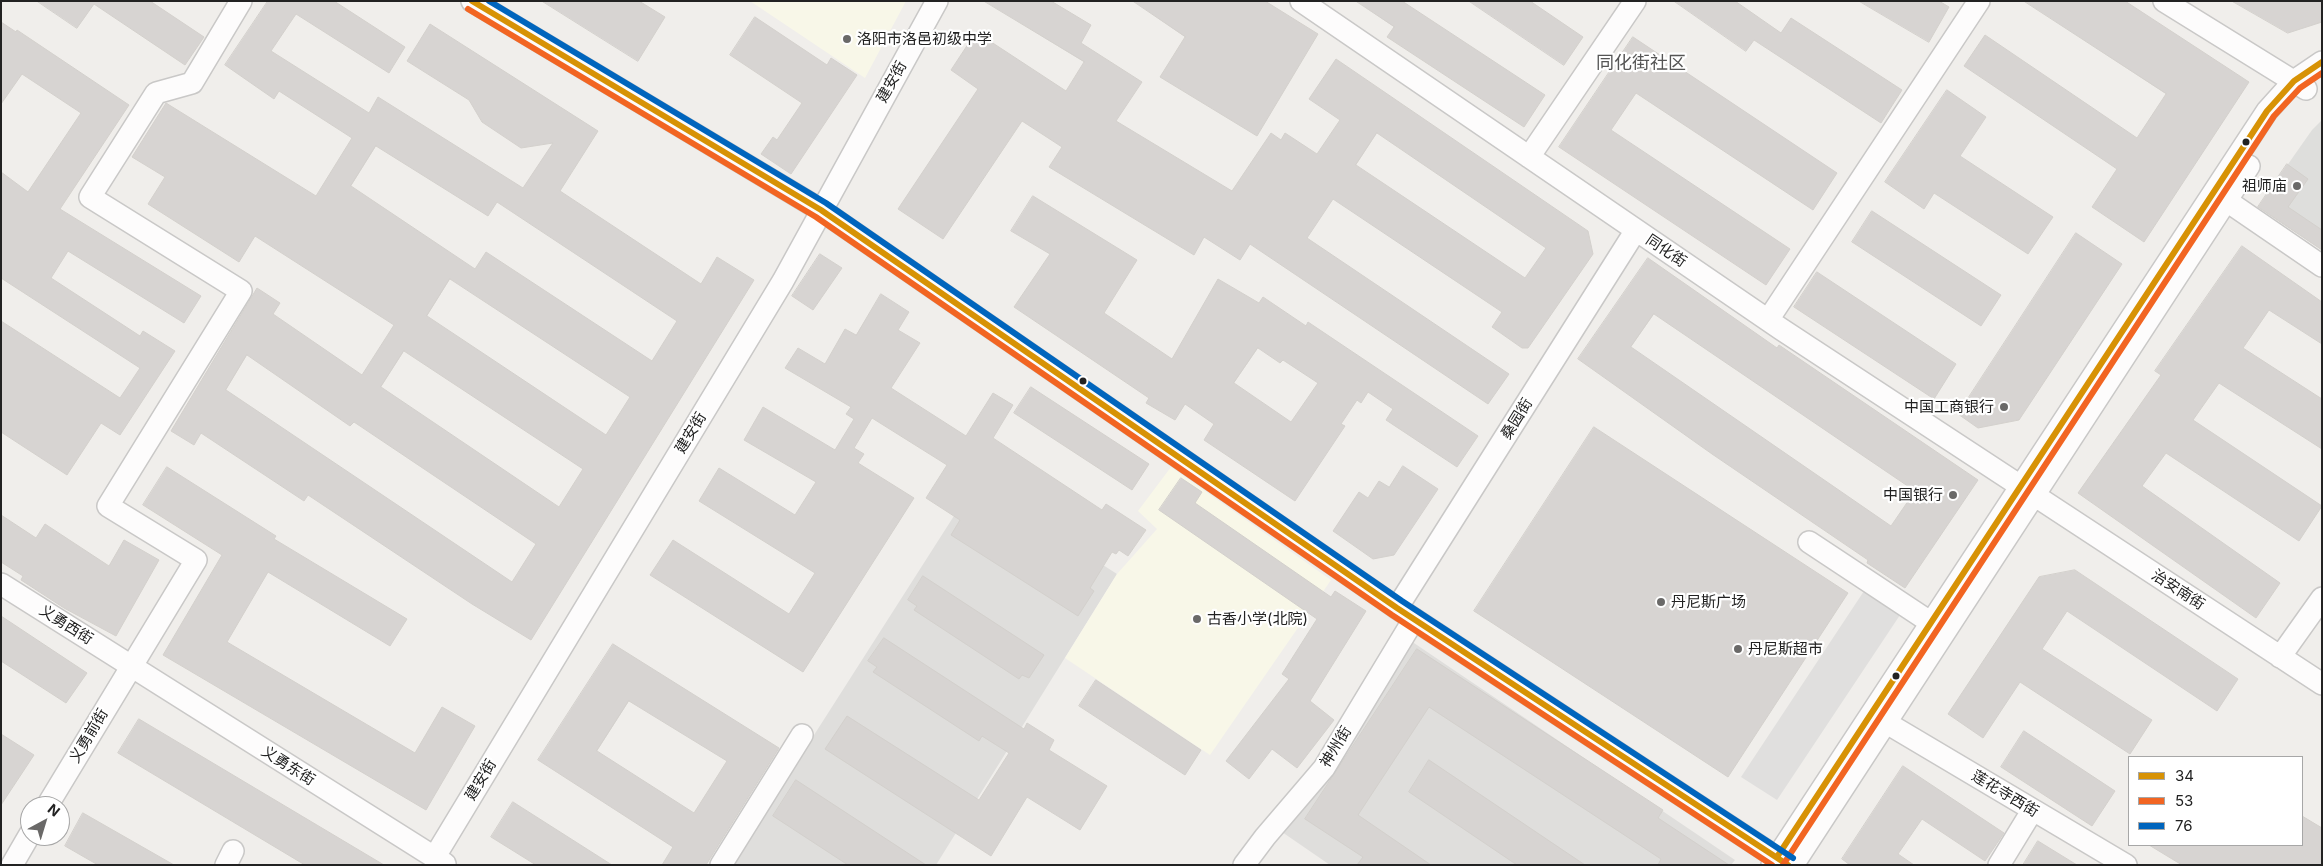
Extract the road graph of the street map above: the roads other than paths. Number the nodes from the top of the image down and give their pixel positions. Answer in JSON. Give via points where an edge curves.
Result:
{"nodes":[{"id":1,"x":242,"y":1,"type":"edge"},
{"id":2,"x":472,"y":1,"type":"edge"},
{"id":3,"x":937,"y":1,"type":"edge"},
{"id":4,"x":1301,"y":1,"type":"edge"},
{"id":5,"x":1635,"y":1,"type":"edge"},
{"id":6,"x":1979,"y":1,"type":"edge"},
{"id":7,"x":2164,"y":1,"type":"edge"},
{"id":8,"x":2322,"y":62,"type":"edge"},
{"id":9,"x":2308,"y":83,"type":"edge"},
{"id":10,"x":1529,"y":157,"type":"junction"},
{"id":11,"x":2227,"y":201,"type":"junction"},
{"id":12,"x":821,"y":210,"type":"junction"},
{"id":13,"x":1636,"y":230,"type":"junction"},
{"id":14,"x":2322,"y":266,"type":"edge"},
{"id":15,"x":1768,"y":320,"type":"junction"},
{"id":16,"x":2028,"y":492,"type":"junction"},
{"id":17,"x":1809,"y":542,"type":"dead end"},
{"id":18,"x":1,"y":584,"type":"edge"},
{"id":19,"x":2322,"y":598,"type":"edge"},
{"id":20,"x":1406,"y":614,"type":"junction"},
{"id":21,"x":1938,"y":628,"type":"junction"},
{"id":22,"x":2280,"y":657,"type":"junction"},
{"id":23,"x":131,"y":666,"type":"junction"},
{"id":24,"x":2322,"y":684,"type":"edge"},
{"id":25,"x":1885,"y":722,"type":"junction"},
{"id":26,"x":802,"y":735,"type":"dead end"},
{"id":27,"x":53,"y":796,"type":"edge"},
{"id":28,"x":2032,"y":811,"type":"junction"},
{"id":29,"x":23,"y":846,"type":"edge"},
{"id":30,"x":440,"y":862,"type":"edge"},
{"id":31,"x":1782,"y":863,"type":"edge"},
{"id":32,"x":12,"y":865,"type":"edge"},
{"id":33,"x":721,"y":865,"type":"edge"},
{"id":34,"x":1244,"y":865,"type":"edge"},
{"id":35,"x":1999,"y":865,"type":"edge"},
{"id":36,"x":2126,"y":865,"type":"edge"}],
"edges":[{"from":1,"to":23,"type":"street","name":"义勇前街","via":[[192,83],[156,93],[90,196],[241,291],[108,506],[196,560]]},
{"from":2,"to":12,"type":"street"},
{"from":3,"to":12,"type":"street","name":"建安街"},
{"from":4,"to":10,"type":"street","name":"同化街"},
{"from":5,"to":10,"type":"street"},
{"from":6,"to":15,"type":"street"},
{"from":7,"to":9,"type":"street"},
{"from":8,"to":9,"type":"street"},
{"from":9,"to":11,"type":"street","via":[[2278,122]]},
{"from":9,"to":16,"type":"street","via":[[2267,111]]},
{"from":10,"to":13,"type":"street","name":"同化街"},
{"from":11,"to":14,"type":"street"},
{"from":11,"to":16,"type":"street"},
{"from":12,"to":20,"type":"street"},
{"from":12,"to":30,"type":"street","name":"建安街","via":[[783,281]]},
{"from":13,"to":15,"type":"street","name":"同化街"},
{"from":13,"to":20,"type":"street","name":"桑园街"},
{"from":15,"to":16,"type":"street","name":"同化街"},
{"from":16,"to":21,"type":"street"},
{"from":16,"to":22,"type":"street","name":"治安南街"},
{"from":17,"to":21,"type":"street"},
{"from":18,"to":23,"type":"street","name":"义勇西街"},
{"from":19,"to":22,"type":"street"},
{"from":20,"to":31,"type":"street"},
{"from":20,"to":34,"type":"street","name":"神州街","via":[[1324,768]]},
{"from":21,"to":25,"type":"street"},
{"from":21,"to":31,"type":"street"},
{"from":22,"to":24,"type":"street","name":"治安南街"},
{"from":23,"to":27,"type":"street","name":"义勇前街"},
{"from":23,"to":30,"type":"street","name":"义勇东街"},
{"from":25,"to":28,"type":"street","name":"莲花寺西街"},
{"from":25,"to":31,"type":"street"},
{"from":26,"to":33,"type":"street"},
{"from":28,"to":35,"type":"street"},
{"from":28,"to":36,"type":"street","name":"莲花寺西街"},
{"from":29,"to":32,"type":"street"}]}
